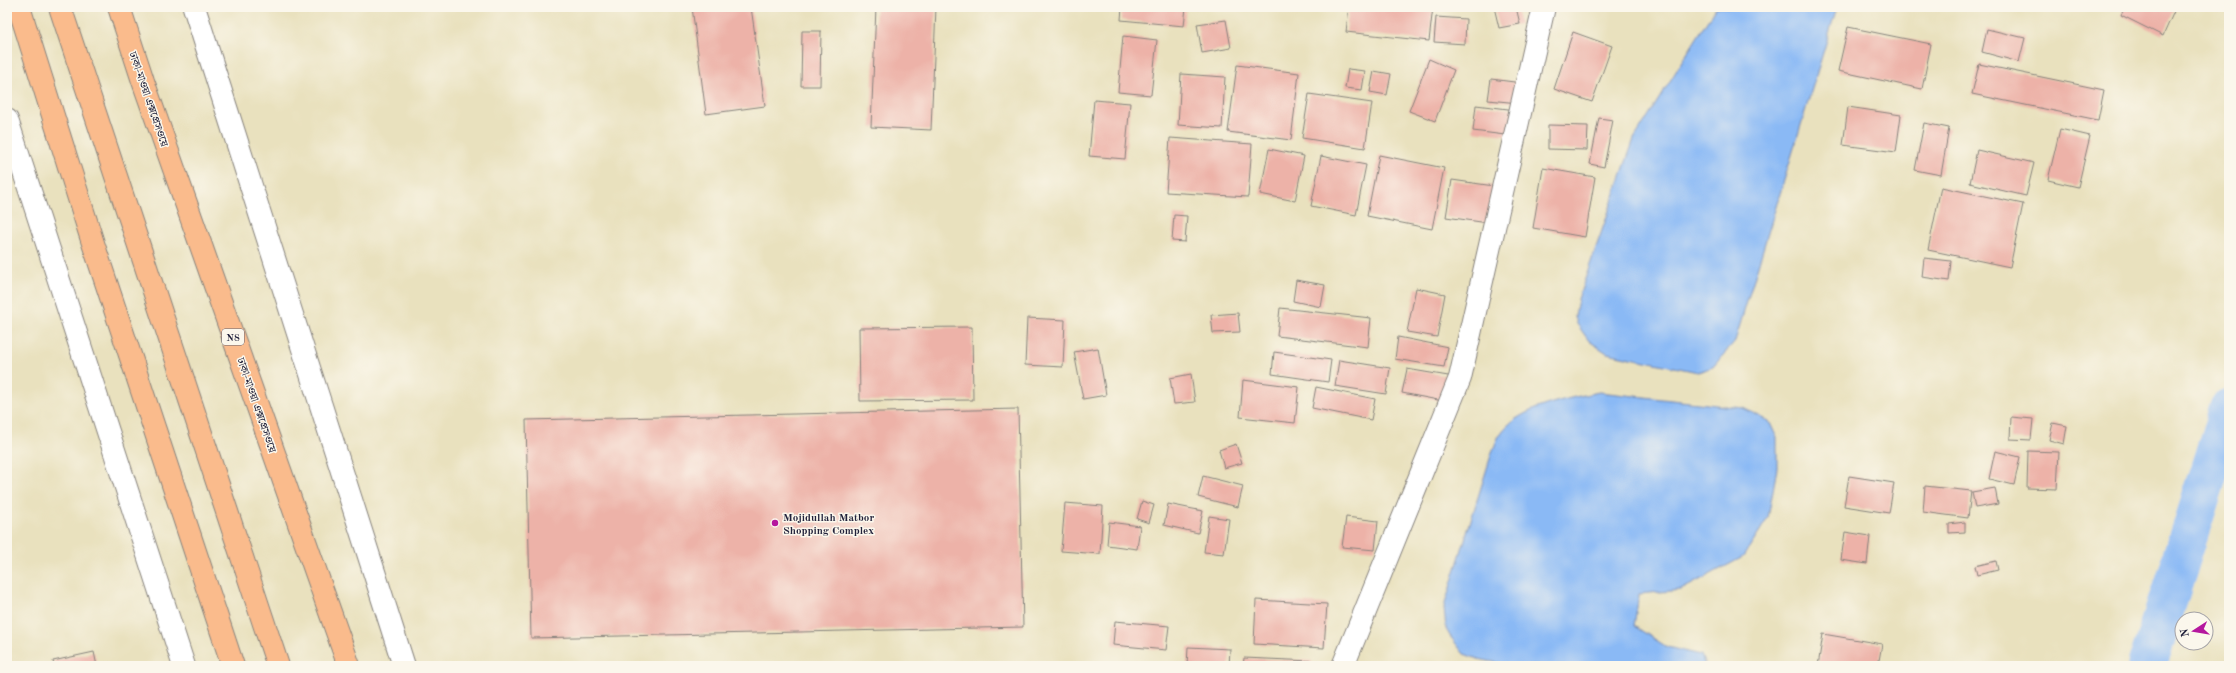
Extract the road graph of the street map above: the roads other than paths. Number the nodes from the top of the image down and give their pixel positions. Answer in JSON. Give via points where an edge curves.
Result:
{"nodes":[{"id":1,"x":19,"y":7,"type":"edge"},
{"id":2,"x":60,"y":7,"type":"edge"},
{"id":3,"x":119,"y":7,"type":"edge"},
{"id":4,"x":194,"y":7,"type":"edge"},
{"id":5,"x":1544,"y":7,"type":"edge"},
{"id":6,"x":7,"y":120,"type":"edge"},
{"id":7,"x":184,"y":666,"type":"edge"},
{"id":8,"x":233,"y":666,"type":"edge"},
{"id":9,"x":278,"y":666,"type":"edge"},
{"id":10,"x":349,"y":666,"type":"edge"},
{"id":11,"x":404,"y":666,"type":"edge"},
{"id":12,"x":1343,"y":666,"type":"edge"}],
"edges":[{"from":1,"to":8,"type":"highway","via":[[92,240]]},
{"from":2,"to":9,"type":"highway"},
{"from":3,"to":10,"type":"highway","name":"ঢাকা-মাওয়া এক্সপ্রেসওয়ে","number":"N8","via":[[142,81]]},
{"from":4,"to":11,"type":"street"},
{"from":5,"to":12,"type":"street","via":[[1460,378]]},
{"from":6,"to":7,"type":"street"}]}
